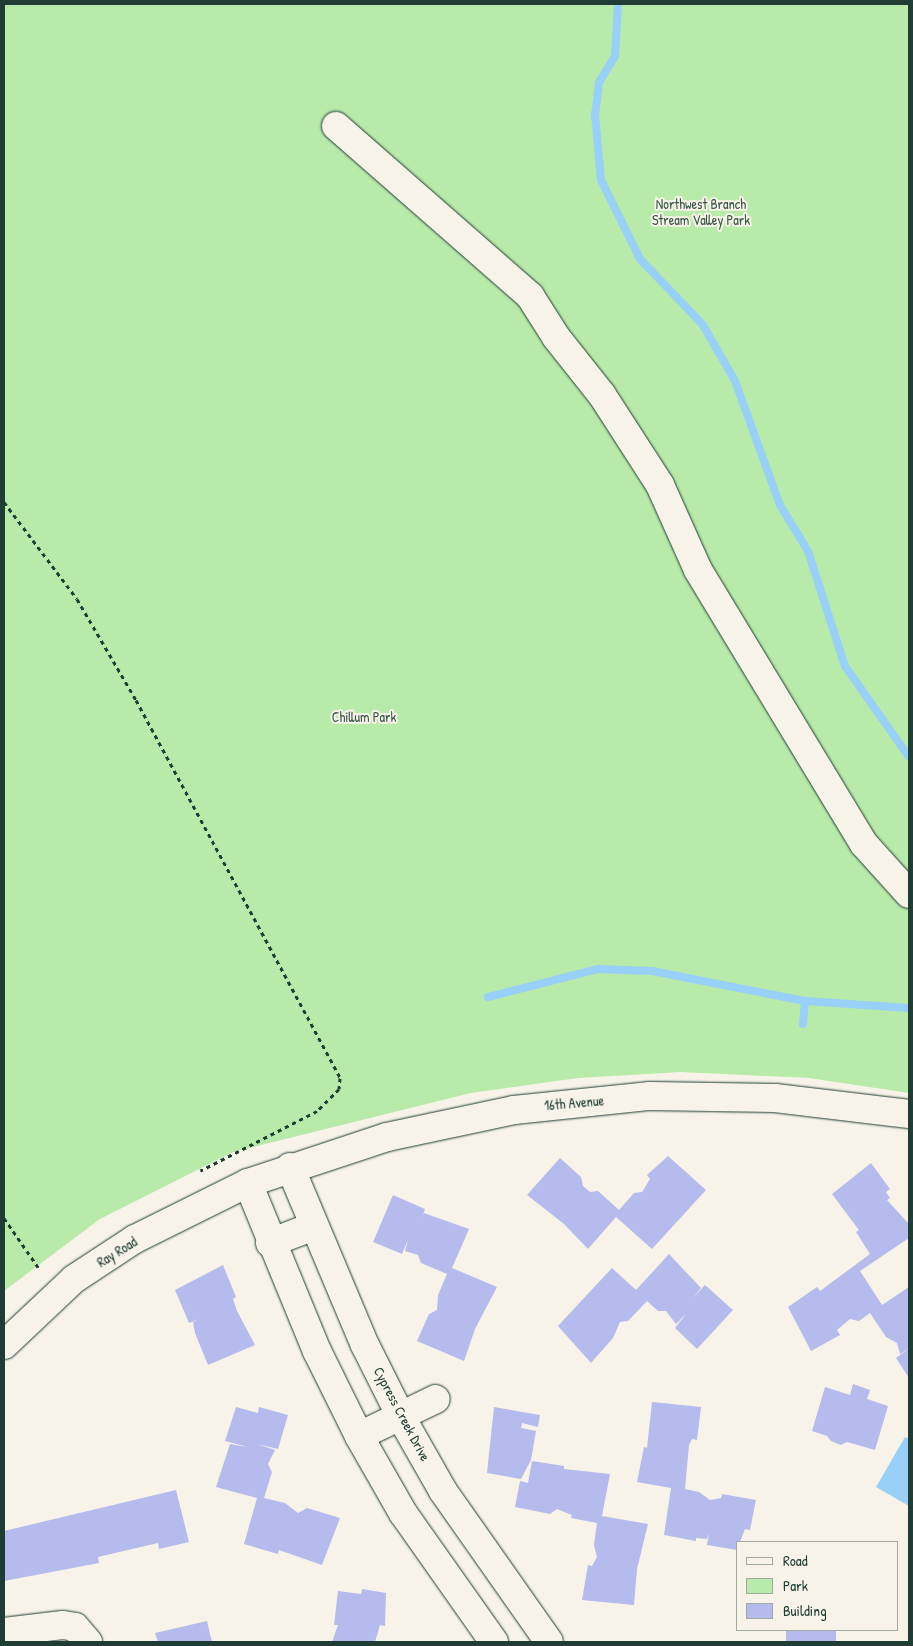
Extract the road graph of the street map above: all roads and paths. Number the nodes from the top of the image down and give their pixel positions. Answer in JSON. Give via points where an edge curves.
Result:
{"nodes":[{"id":1,"x":336,"y":126,"type":"dead end"},
{"id":2,"x":4,"y":502,"type":"edge"},
{"id":3,"x":909,"y":894,"type":"edge"},
{"id":4,"x":909,"y":1114,"type":"edge"},
{"id":5,"x":290,"y":1167,"type":"junction"},
{"id":6,"x":200,"y":1171,"type":"dead end"},
{"id":7,"x":248,"y":1183,"type":"junction"},
{"id":8,"x":4,"y":1218,"type":"edge"},
{"id":9,"x":314,"y":1226,"type":"junction"},
{"id":10,"x":270,"y":1243,"type":"junction"},
{"id":11,"x":38,"y":1267,"type":"dead end"},
{"id":12,"x":4,"y":1346,"type":"edge"},
{"id":13,"x":436,"y":1399,"type":"dead end"},
{"id":14,"x":401,"y":1417,"type":"junction"},
{"id":15,"x":360,"y":1436,"type":"junction"},
{"id":16,"x":4,"y":1632,"type":"edge"},
{"id":17,"x":88,"y":1642,"type":"edge"},
{"id":18,"x":494,"y":1642,"type":"edge"},
{"id":19,"x":549,"y":1642,"type":"edge"}],
"edges":[{"from":1,"to":3,"type":"street","via":[[530,296],[556,337],[602,395],[660,485],[698,570],[864,844]]},
{"from":2,"to":6,"type":"path","via":[[77,599],[136,700],[340,1078],[339,1089],[317,1111]]},
{"from":4,"to":5,"type":"street","name":"16th Avenue","via":[[774,1109],[650,1096],[554,1104],[387,1137]]},
{"from":5,"to":7,"type":"street","name":"16th Avenue"},
{"from":5,"to":9,"type":"street","name":"Cypress Creek Drive"},
{"from":7,"to":10,"type":"street"},
{"from":7,"to":12,"type":"street","name":"Ray Road","via":[[135,1240],[74,1279]]},
{"from":8,"to":11,"type":"path"},
{"from":9,"to":10,"type":"street"},
{"from":9,"to":14,"type":"street","name":"Cypress Creek Drive"},
{"from":10,"to":15,"type":"street"},
{"from":13,"to":14,"type":"street"},
{"from":14,"to":15,"type":"street"},
{"from":14,"to":19,"type":"street","name":"Cypress Creek Drive","via":[[470,1532]]},
{"from":15,"to":18,"type":"street","via":[[403,1513]]},
{"from":16,"to":17,"type":"street","via":[[63,1625],[75,1627]]}]}
